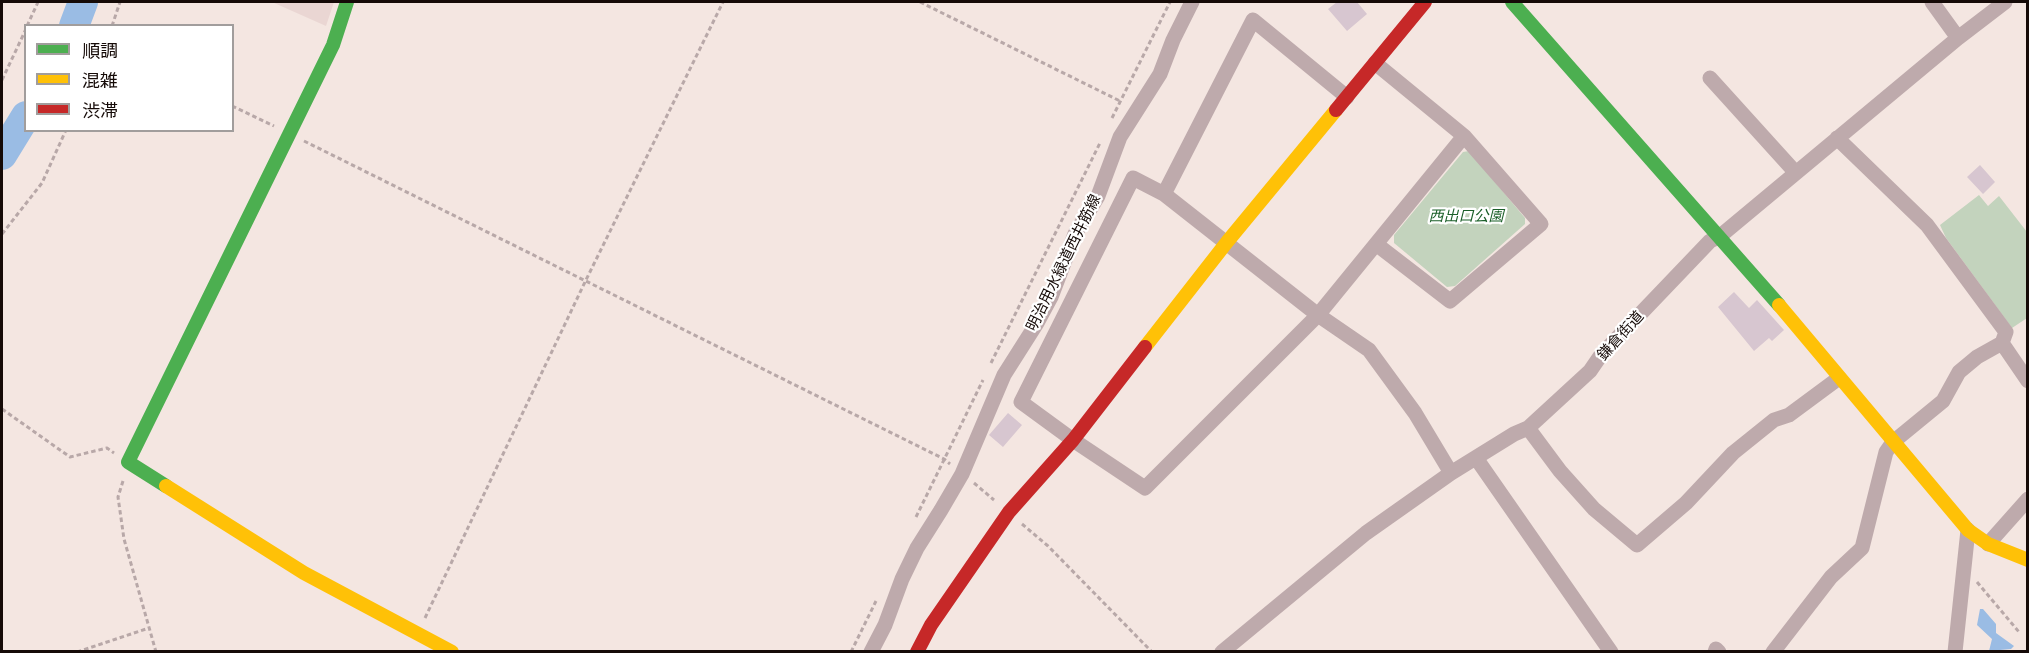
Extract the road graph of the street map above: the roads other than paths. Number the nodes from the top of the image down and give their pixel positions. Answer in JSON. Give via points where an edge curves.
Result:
{"nodes":[{"id":1,"x":347,"y":2,"type":"edge"},
{"id":2,"x":1192,"y":2,"type":"edge"},
{"id":3,"x":1425,"y":2,"type":"edge"},
{"id":4,"x":1512,"y":2,"type":"edge"},
{"id":5,"x":1932,"y":2,"type":"edge"},
{"id":6,"x":2005,"y":2,"type":"edge"},
{"id":7,"x":1958,"y":38,"type":"junction"},
{"id":8,"x":1375,"y":63,"type":"junction"},
{"id":9,"x":1710,"y":78,"type":"dead end"},
{"id":10,"x":1347,"y":97,"type":"junction"},
{"id":11,"x":1464,"y":136,"type":"junction"},
{"id":12,"x":1837,"y":138,"type":"junction"},
{"id":13,"x":1796,"y":173,"type":"junction"},
{"id":14,"x":1164,"y":194,"type":"junction"},
{"id":15,"x":1719,"y":237,"type":"junction"},
{"id":16,"x":1227,"y":242,"type":"junction"},
{"id":17,"x":1376,"y":243,"type":"junction"},
{"id":18,"x":1318,"y":315,"type":"junction"},
{"id":19,"x":2002,"y":343,"type":"junction"},
{"id":20,"x":1839,"y":378,"type":"junction"},
{"id":21,"x":2028,"y":381,"type":"edge"},
{"id":22,"x":1528,"y":428,"type":"junction"},
{"id":23,"x":1073,"y":440,"type":"junction"},
{"id":24,"x":1893,"y":442,"type":"junction"},
{"id":25,"x":1476,"y":458,"type":"junction"},
{"id":26,"x":1451,"y":473,"type":"junction"},
{"id":27,"x":2028,"y":499,"type":"edge"},
{"id":28,"x":1968,"y":530,"type":"junction"},
{"id":29,"x":1988,"y":544,"type":"junction"},
{"id":30,"x":2028,"y":560,"type":"edge"},
{"id":31,"x":452,"y":651,"type":"edge"},
{"id":32,"x":871,"y":651,"type":"edge"},
{"id":33,"x":917,"y":651,"type":"edge"},
{"id":34,"x":1222,"y":651,"type":"edge"},
{"id":35,"x":1611,"y":651,"type":"edge"},
{"id":36,"x":1773,"y":651,"type":"edge"},
{"id":37,"x":1956,"y":651,"type":"edge"}],
"edges":[{"from":1,"to":31,"type":"street","via":[[333,45],[128,462],[304,573]]},
{"from":2,"to":32,"type":"street","name":"明治用水緑道西井筋線","via":[[1160,74],[1120,137],[1098,196],[1076,233],[1051,297],[1004,375],[962,474],[917,548]]},
{"from":3,"to":8,"type":"street"},
{"from":4,"to":15,"type":"street"},
{"from":5,"to":7,"type":"street"},
{"from":6,"to":7,"type":"street","name":"鎌倉街道"},
{"from":7,"to":12,"type":"street","name":"鎌倉街道"},
{"from":8,"to":10,"type":"street"},
{"from":8,"to":11,"type":"street"},
{"from":9,"to":13,"type":"street"},
{"from":10,"to":14,"type":"street","via":[[1252,20]]},
{"from":10,"to":16,"type":"street"},
{"from":11,"to":17,"type":"street"},
{"from":11,"to":17,"type":"street","via":[[1541,224],[1450,301]]},
{"from":12,"to":13,"type":"street","name":"鎌倉街道"},
{"from":12,"to":19,"type":"street","via":[[1927,225],[2006,332]]},
{"from":13,"to":15,"type":"street","name":"鎌倉街道"},
{"from":14,"to":16,"type":"street"},
{"from":14,"to":23,"type":"street","via":[[1133,178],[1021,402]]},
{"from":15,"to":20,"type":"street"},
{"from":15,"to":22,"type":"street","name":"鎌倉街道","via":[[1710,241],[1590,371]]},
{"from":16,"to":18,"type":"street"},
{"from":16,"to":23,"type":"street"},
{"from":17,"to":18,"type":"street"},
{"from":18,"to":23,"type":"street","via":[[1145,488]]},
{"from":18,"to":26,"type":"street","via":[[1369,350],[1415,413]]},
{"from":19,"to":21,"type":"street"},
{"from":19,"to":24,"type":"street","via":[[1959,372],[1943,401]]},
{"from":20,"to":22,"type":"street","via":[[1732,453],[1686,503],[1637,545],[1594,509]]},
{"from":20,"to":24,"type":"street"},
{"from":22,"to":25,"type":"street","name":"鎌倉街道"},
{"from":23,"to":33,"type":"street","via":[[1008,512]]},
{"from":24,"to":28,"type":"street"},
{"from":24,"to":36,"type":"street","via":[[1886,453],[1862,548],[1831,577]]},
{"from":25,"to":26,"type":"street","name":"鎌倉街道"},
{"from":25,"to":35,"type":"street"},
{"from":26,"to":34,"type":"street","name":"鎌倉街道","via":[[1366,533]]},
{"from":27,"to":29,"type":"street"},
{"from":28,"to":29,"type":"street"},
{"from":28,"to":37,"type":"street"},
{"from":29,"to":30,"type":"street"}]}
